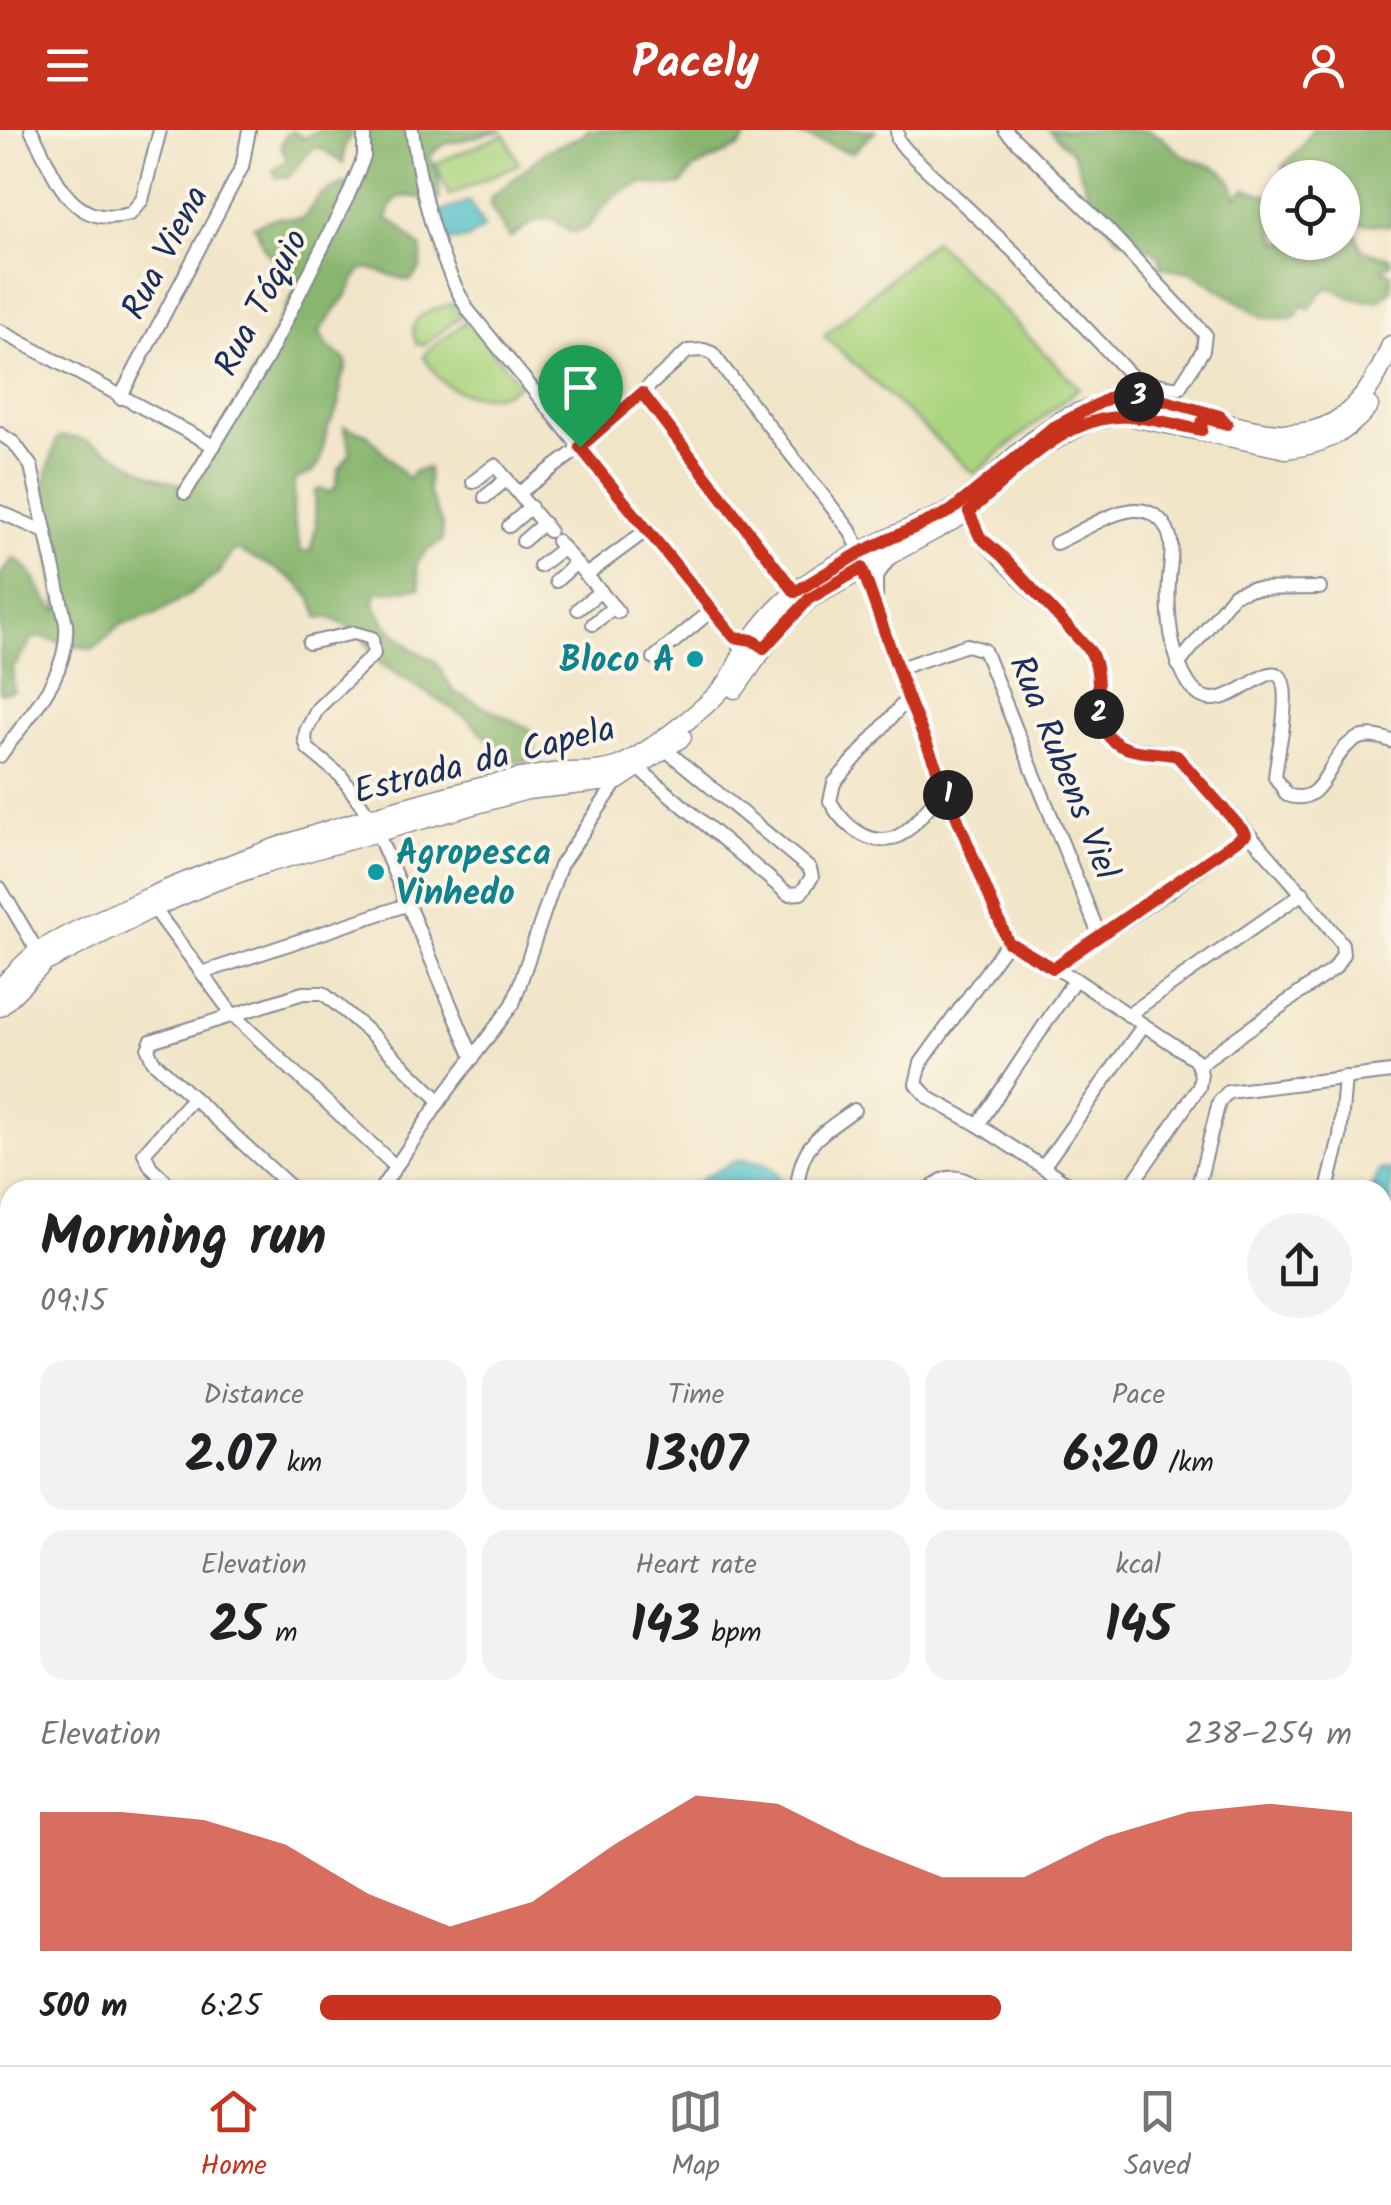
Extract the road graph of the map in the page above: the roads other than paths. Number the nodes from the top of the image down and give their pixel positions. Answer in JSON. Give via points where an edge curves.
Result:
{"nodes":[{"id":1,"x":31,"y":130,"type":"edge"},
{"id":2,"x":160,"y":130,"type":"edge"},
{"id":3,"x":249,"y":130,"type":"edge"},
{"id":4,"x":364,"y":130,"type":"edge"},
{"id":5,"x":412,"y":130,"type":"edge"},
{"id":6,"x":897,"y":130,"type":"edge"},
{"id":7,"x":1004,"y":130,"type":"edge"},
{"id":8,"x":0,"y":332,"type":"edge"},
{"id":9,"x":1391,"y":346,"type":"edge"},
{"id":10,"x":1391,"y":372,"type":"edge"},
{"id":11,"x":1136,"y":381,"type":"junction"},
{"id":12,"x":642,"y":393,"type":"junction"},
{"id":13,"x":1122,"y":396,"type":"junction"},
{"id":14,"x":1182,"y":397,"type":"junction"},
{"id":15,"x":120,"y":398,"type":"junction"},
{"id":16,"x":1095,"y":408,"type":"junction"},
{"id":17,"x":1212,"y":425,"type":"junction"},
{"id":18,"x":0,"y":434,"type":"edge"},
{"id":19,"x":214,"y":446,"type":"junction"},
{"id":20,"x":580,"y":447,"type":"junction"},
{"id":21,"x":507,"y":479,"type":"junction"},
{"id":22,"x":473,"y":482,"type":"dead end"},
{"id":23,"x":519,"y":493,"type":"junction"},
{"id":24,"x":185,"y":494,"type":"dead end"},
{"id":25,"x":485,"y":497,"type":"dead end"},
{"id":26,"x":531,"y":507,"type":"junction"},
{"id":27,"x":0,"y":512,"type":"edge"},
{"id":28,"x":969,"y":512,"type":"junction"},
{"id":29,"x":509,"y":526,"type":"dead end"},
{"id":30,"x":647,"y":530,"type":"junction"},
{"id":31,"x":46,"y":532,"type":"junction"},
{"id":32,"x":553,"y":536,"type":"junction"},
{"id":33,"x":522,"y":541,"type":"dead end"},
{"id":34,"x":1056,"y":543,"type":"dead end"},
{"id":35,"x":895,"y":552,"type":"junction"},
{"id":36,"x":862,"y":560,"type":"junction"},
{"id":37,"x":576,"y":563,"type":"junction"},
{"id":38,"x":540,"y":566,"type":"dead end"},
{"id":39,"x":586,"y":575,"type":"junction"},
{"id":40,"x":556,"y":581,"type":"dead end"},
{"id":41,"x":1320,"y":588,"type":"dead end"},
{"id":42,"x":601,"y":591,"type":"junction"},
{"id":43,"x":795,"y":592,"type":"junction"},
{"id":44,"x":578,"y":608,"type":"dead end"},
{"id":45,"x":711,"y":611,"type":"junction"},
{"id":46,"x":880,"y":618,"type":"junction"},
{"id":47,"x":594,"y":624,"type":"dead end"},
{"id":48,"x":310,"y":643,"type":"dead end"},
{"id":49,"x":749,"y":649,"type":"junction"},
{"id":50,"x":654,"y":658,"type":"dead end"},
{"id":51,"x":1178,"y":665,"type":"junction"},
{"id":52,"x":897,"y":669,"type":"junction"},
{"id":53,"x":908,"y":698,"type":"junction"},
{"id":54,"x":1391,"y":741,"type":"edge"},
{"id":55,"x":666,"y":750,"type":"junction"},
{"id":56,"x":0,"y":756,"type":"edge"},
{"id":57,"x":638,"y":768,"type":"junction"},
{"id":58,"x":944,"y":788,"type":"junction"},
{"id":59,"x":597,"y":792,"type":"junction"},
{"id":60,"x":374,"y":826,"type":"junction"},
{"id":61,"x":1246,"y":834,"type":"junction"},
{"id":62,"x":0,"y":888,"type":"edge"},
{"id":63,"x":1303,"y":893,"type":"junction"},
{"id":64,"x":150,"y":903,"type":"junction"},
{"id":65,"x":406,"y":905,"type":"junction"},
{"id":66,"x":1100,"y":937,"type":"junction"},
{"id":67,"x":1008,"y":942,"type":"junction"},
{"id":68,"x":41,"y":958,"type":"junction"},
{"id":69,"x":1053,"y":968,"type":"junction"},
{"id":70,"x":205,"y":972,"type":"junction"},
{"id":71,"x":1075,"y":979,"type":"junction"},
{"id":72,"x":0,"y":988,"type":"edge"},
{"id":73,"x":0,"y":1007,"type":"edge"},
{"id":74,"x":234,"y":1015,"type":"junction"},
{"id":75,"x":1128,"y":1015,"type":"junction"},
{"id":76,"x":1143,"y":1026,"type":"junction"},
{"id":77,"x":473,"y":1058,"type":"junction"},
{"id":78,"x":1197,"y":1062,"type":"junction"},
{"id":79,"x":1391,"y":1072,"type":"edge"},
{"id":80,"x":1345,"y":1076,"type":"junction"},
{"id":81,"x":193,"y":1098,"type":"junction"},
{"id":82,"x":440,"y":1101,"type":"junction"},
{"id":83,"x":854,"y":1110,"type":"dead end"},
{"id":84,"x":978,"y":1125,"type":"junction"},
{"id":85,"x":396,"y":1166,"type":"junction"},
{"id":86,"x":1043,"y":1167,"type":"junction"},
{"id":87,"x":165,"y":1180,"type":"edge"},
{"id":88,"x":283,"y":1180,"type":"edge"},
{"id":89,"x":387,"y":1180,"type":"edge"},
{"id":90,"x":797,"y":1180,"type":"edge"},
{"id":91,"x":1063,"y":1180,"type":"edge"},
{"id":92,"x":1135,"y":1180,"type":"edge"},
{"id":93,"x":1200,"y":1180,"type":"edge"},
{"id":94,"x":1329,"y":1180,"type":"edge"}],
"edges":[{"from":1,"to":2,"type":"street","via":[[73,205],[100,218],[130,214],[142,200]]},
{"from":3,"to":15,"type":"street","name":"Rua Viena","via":[[242,167]]},
{"from":4,"to":19,"type":"street","name":"Rua Tóquio","via":[[364,157],[348,196],[266,360]]},
{"from":5,"to":20,"type":"street","via":[[438,248],[453,284]]},
{"from":6,"to":11,"type":"street","via":[[907,151]]},
{"from":7,"to":14,"type":"street","via":[[1205,334]]},
{"from":8,"to":15,"type":"street"},
{"from":9,"to":17,"type":"main road","name":"Estrada da Capela","via":[[1368,391],[1334,423],[1302,434]]},
{"from":10,"to":17,"type":"main road","name":"Estrada da Capela","via":[[1354,425],[1322,442],[1286,448]]},
{"from":11,"to":13,"type":"street"},
{"from":11,"to":14,"type":"street"},
{"from":12,"to":20,"type":"street"},
{"from":12,"to":36,"type":"street","via":[[688,352],[712,354],[848,529]]},
{"from":12,"to":43,"type":"street"},
{"from":13,"to":14,"type":"main road"},
{"from":13,"to":16,"type":"main road"},
{"from":14,"to":17,"type":"main road","via":[[1220,416]]},
{"from":15,"to":19,"type":"street"},
{"from":16,"to":17,"type":"main road","name":"Estrada da Capela","via":[[1128,406]]},
{"from":16,"to":36,"type":"main road","name":"Estrada da Capela","via":[[1052,428],[951,511]]},
{"from":17,"to":28,"type":"main road","name":"Estrada da Capela","via":[[1092,420],[1035,454]]},
{"from":18,"to":31,"type":"street","via":[[31,466]]},
{"from":19,"to":24,"type":"street","name":"Rua Tóquio"},
{"from":20,"to":23,"type":"street"},
{"from":20,"to":30,"type":"street"},
{"from":21,"to":22,"type":"street","via":[[495,465]]},
{"from":21,"to":23,"type":"street"},
{"from":21,"to":25,"type":"street"},
{"from":23,"to":26,"type":"street"},
{"from":26,"to":29,"type":"street"},
{"from":26,"to":32,"type":"street"},
{"from":27,"to":31,"type":"street"},
{"from":28,"to":35,"type":"main road","name":"Estrada da Capela"},
{"from":28,"to":61,"type":"street","via":[[980,537],[1098,664],[1098,714],[1108,738],[1127,749],[1177,756]]},
{"from":30,"to":39,"type":"street"},
{"from":30,"to":45,"type":"street"},
{"from":31,"to":56,"type":"street","via":[[68,645],[56,677]]},
{"from":32,"to":33,"type":"street"},
{"from":32,"to":37,"type":"street"},
{"from":32,"to":38,"type":"street"},
{"from":34,"to":51,"type":"street","via":[[1132,510],[1161,520],[1171,539],[1170,629]]},
{"from":35,"to":36,"type":"main road","name":"Estrada da Capela"},
{"from":35,"to":46,"type":"street","via":[[876,577]]},
{"from":36,"to":43,"type":"main road","name":"Estrada da Capela"},
{"from":36,"to":46,"type":"street"},
{"from":36,"to":49,"type":"main road","name":"Estrada da Capela"},
{"from":37,"to":39,"type":"street"},
{"from":37,"to":40,"type":"street"},
{"from":39,"to":42,"type":"street"},
{"from":41,"to":51,"type":"street","via":[[1234,594]]},
{"from":42,"to":44,"type":"street"},
{"from":42,"to":47,"type":"street","via":[[616,609]]},
{"from":43,"to":49,"type":"main road","name":"Estrada da Capela","via":[[761,626]]},
{"from":45,"to":49,"type":"street"},
{"from":45,"to":50,"type":"street"},
{"from":46,"to":52,"type":"street"},
{"from":48,"to":60,"type":"street","via":[[354,633],[368,635],[375,646],[368,662],[318,708],[305,741],[340,776]]},
{"from":49,"to":55,"type":"main road","name":"Estrada da Capela","via":[[714,712]]},
{"from":49,"to":59,"type":"main road","name":"Estrada da Capela","via":[[707,704]]},
{"from":51,"to":54,"type":"street","via":[[1200,698],[1212,701],[1265,674],[1282,680],[1287,694],[1275,778],[1294,798],[1314,792],[1354,739]]},
{"from":52,"to":53,"type":"street"},
{"from":52,"to":66,"type":"street","name":"Rua Rubens Viel","via":[[967,646],[984,650]]},
{"from":53,"to":58,"type":"street"},
{"from":53,"to":58,"type":"street","via":[[834,783],[830,801],[862,836],[880,840],[906,832]]},
{"from":55,"to":57,"type":"main road","name":"Estrada da Capela"},
{"from":55,"to":57,"type":"street","via":[[810,869],[801,893],[788,894]]},
{"from":57,"to":59,"type":"main road","name":"Estrada da Capela"},
{"from":58,"to":67,"type":"street"},
{"from":59,"to":60,"type":"main road","name":"Estrada da Capela","via":[[527,790]]},
{"from":59,"to":77,"type":"street","via":[[560,866],[514,1004]]},
{"from":60,"to":64,"type":"main road","name":"Estrada da Capela"},
{"from":60,"to":65,"type":"street"},
{"from":61,"to":63,"type":"street"},
{"from":61,"to":66,"type":"street"},
{"from":62,"to":68,"type":"street"},
{"from":63,"to":75,"type":"street"},
{"from":63,"to":78,"type":"street","via":[[1342,944],[1340,962]]},
{"from":64,"to":68,"type":"main road","name":"Estrada da Capela"},
{"from":64,"to":70,"type":"street"},
{"from":65,"to":70,"type":"street"},
{"from":65,"to":77,"type":"street"},
{"from":66,"to":69,"type":"street"},
{"from":67,"to":69,"type":"street"},
{"from":67,"to":84,"type":"street","via":[[916,1072],[920,1090]]},
{"from":68,"to":72,"type":"main road","name":"Estrada da Capela"},
{"from":68,"to":73,"type":"main road","name":"Estrada da Capela"},
{"from":69,"to":71,"type":"street"},
{"from":70,"to":74,"type":"street"},
{"from":71,"to":75,"type":"street"},
{"from":71,"to":84,"type":"street"},
{"from":74,"to":81,"type":"street","via":[[149,1044],[153,1061]]},
{"from":74,"to":82,"type":"street","via":[[323,993]]},
{"from":74,"to":85,"type":"street"},
{"from":75,"to":76,"type":"street"},
{"from":76,"to":78,"type":"street"},
{"from":76,"to":86,"type":"street"},
{"from":77,"to":82,"type":"street"},
{"from":78,"to":92,"type":"street","via":[[1200,1087]]},
{"from":79,"to":80,"type":"street"},
{"from":80,"to":93,"type":"street","via":[[1228,1092],[1219,1102]]},
{"from":80,"to":94,"type":"street"},
{"from":81,"to":87,"type":"street","via":[[144,1153]]},
{"from":81,"to":88,"type":"street"},
{"from":82,"to":85,"type":"street"},
{"from":83,"to":90,"type":"street","via":[[812,1141]]},
{"from":84,"to":86,"type":"street"},
{"from":85,"to":89,"type":"street"},
{"from":86,"to":91,"type":"street"}]}
